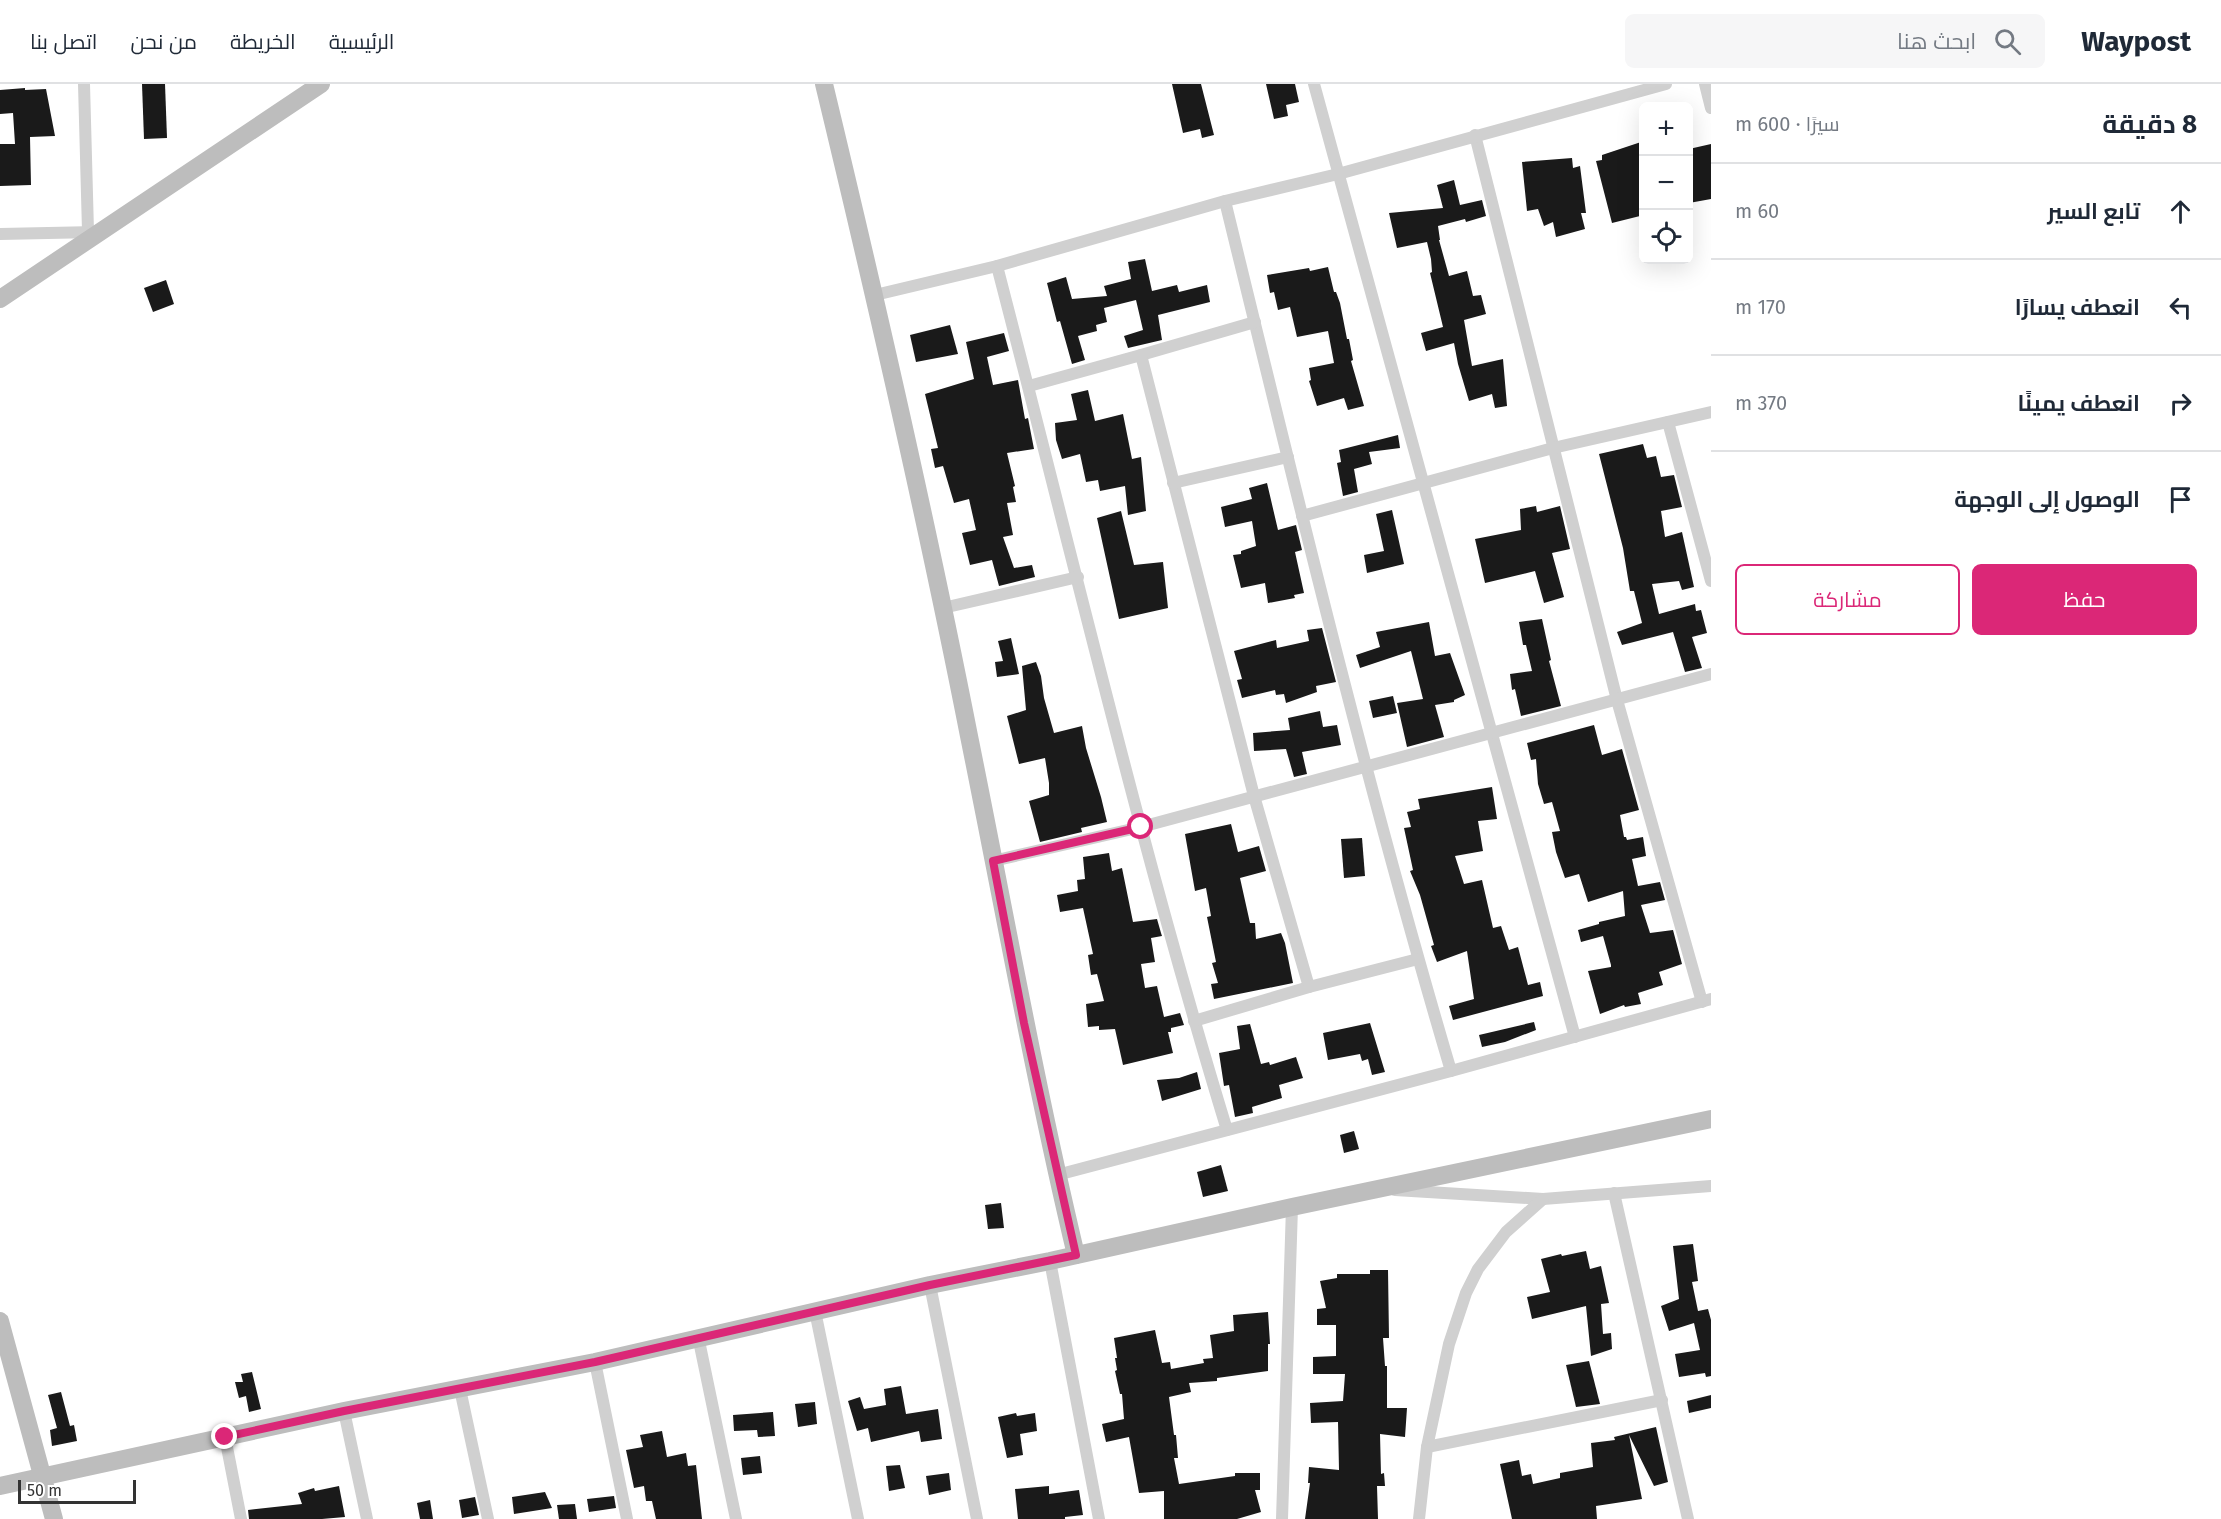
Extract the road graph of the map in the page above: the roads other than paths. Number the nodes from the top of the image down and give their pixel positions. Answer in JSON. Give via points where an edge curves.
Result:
{"nodes":[{"id":1,"x":84,"y":84,"type":"edge"},
{"id":2,"x":321,"y":84,"type":"edge"},
{"id":3,"x":824,"y":84,"type":"edge"},
{"id":4,"x":1314,"y":84,"type":"edge"},
{"id":5,"x":1666,"y":84,"type":"edge"},
{"id":6,"x":1705,"y":84,"type":"edge"},
{"id":7,"x":1711,"y":108,"type":"edge"},
{"id":8,"x":1475,"y":135,"type":"junction"},
{"id":9,"x":1338,"y":174,"type":"junction"},
{"id":10,"x":1225,"y":201,"type":"junction"},
{"id":11,"x":92,"y":232,"type":"junction"},
{"id":12,"x":0,"y":234,"type":"edge"},
{"id":13,"x":997,"y":266,"type":"junction"},
{"id":14,"x":875,"y":295,"type":"junction"},
{"id":15,"x":0,"y":299,"type":"edge"},
{"id":16,"x":1255,"y":322,"type":"junction"},
{"id":17,"x":1141,"y":355,"type":"junction"},
{"id":18,"x":1029,"y":386,"type":"junction"},
{"id":19,"x":1711,"y":412,"type":"edge"},
{"id":20,"x":1668,"y":422,"type":"junction"},
{"id":21,"x":1553,"y":448,"type":"junction"},
{"id":22,"x":1288,"y":457,"type":"junction"},
{"id":23,"x":1173,"y":483,"type":"junction"},
{"id":24,"x":1424,"y":484,"type":"junction"},
{"id":25,"x":1302,"y":516,"type":"junction"},
{"id":26,"x":1078,"y":577,"type":"junction"},
{"id":27,"x":1711,"y":581,"type":"edge"},
{"id":28,"x":943,"y":608,"type":"junction"},
{"id":29,"x":1711,"y":674,"type":"edge"},
{"id":30,"x":1617,"y":700,"type":"junction"},
{"id":31,"x":1491,"y":733,"type":"junction"},
{"id":32,"x":1367,"y":767,"type":"junction"},
{"id":33,"x":1254,"y":796,"type":"junction"},
{"id":34,"x":1141,"y":827,"type":"junction"},
{"id":35,"x":993,"y":861,"type":"junction"},
{"id":36,"x":1418,"y":959,"type":"junction"},
{"id":37,"x":1309,"y":987,"type":"junction"},
{"id":38,"x":1707,"y":1000,"type":"edge"},
{"id":39,"x":1194,"y":1021,"type":"junction"},
{"id":40,"x":1575,"y":1037,"type":"junction"},
{"id":41,"x":1451,"y":1071,"type":"junction"},
{"id":42,"x":1711,"y":1119,"type":"edge"},
{"id":43,"x":1227,"y":1130,"type":"junction"},
{"id":44,"x":1057,"y":1175,"type":"junction"},
{"id":45,"x":1711,"y":1186,"type":"edge"},
{"id":46,"x":1379,"y":1189,"type":"junction"},
{"id":47,"x":1614,"y":1194,"type":"junction"},
{"id":48,"x":1543,"y":1199,"type":"junction"},
{"id":49,"x":1292,"y":1207,"type":"junction"},
{"id":50,"x":1076,"y":1255,"type":"junction"},
{"id":51,"x":1050,"y":1261,"type":"junction"},
{"id":52,"x":930,"y":1285,"type":"junction"},
{"id":53,"x":815,"y":1311,"type":"junction"},
{"id":54,"x":0,"y":1321,"type":"edge"},
{"id":55,"x":698,"y":1336,"type":"junction"},
{"id":56,"x":595,"y":1362,"type":"junction"},
{"id":57,"x":460,"y":1389,"type":"junction"},
{"id":58,"x":1662,"y":1400,"type":"junction"},
{"id":59,"x":344,"y":1411,"type":"junction"},
{"id":60,"x":225,"y":1437,"type":"junction"},
{"id":61,"x":1427,"y":1447,"type":"junction"},
{"id":62,"x":43,"y":1476,"type":"junction"},
{"id":63,"x":0,"y":1486,"type":"edge"},
{"id":64,"x":54,"y":1519,"type":"edge"},
{"id":65,"x":241,"y":1519,"type":"edge"},
{"id":66,"x":367,"y":1519,"type":"edge"},
{"id":67,"x":488,"y":1519,"type":"edge"},
{"id":68,"x":627,"y":1519,"type":"edge"},
{"id":69,"x":736,"y":1519,"type":"edge"},
{"id":70,"x":858,"y":1519,"type":"edge"},
{"id":71,"x":976,"y":1519,"type":"edge"},
{"id":72,"x":1099,"y":1519,"type":"edge"},
{"id":73,"x":1282,"y":1519,"type":"edge"},
{"id":74,"x":1419,"y":1519,"type":"edge"},
{"id":75,"x":1688,"y":1519,"type":"edge"}],
"edges":[{"from":1,"to":11,"type":"street"},
{"from":2,"to":11,"type":"main road"},
{"from":3,"to":14,"type":"main road"},
{"from":4,"to":9,"type":"street"},
{"from":5,"to":8,"type":"street"},
{"from":6,"to":7,"type":"street"},
{"from":8,"to":9,"type":"street"},
{"from":8,"to":21,"type":"street"},
{"from":9,"to":10,"type":"street"},
{"from":9,"to":24,"type":"street"},
{"from":10,"to":13,"type":"street"},
{"from":10,"to":16,"type":"street"},
{"from":11,"to":12,"type":"street"},
{"from":11,"to":15,"type":"main road"},
{"from":13,"to":14,"type":"street"},
{"from":13,"to":18,"type":"street"},
{"from":14,"to":28,"type":"main road"},
{"from":16,"to":17,"type":"street"},
{"from":16,"to":22,"type":"street"},
{"from":17,"to":18,"type":"street"},
{"from":17,"to":23,"type":"street"},
{"from":18,"to":26,"type":"street"},
{"from":19,"to":20,"type":"street"},
{"from":20,"to":21,"type":"street"},
{"from":20,"to":27,"type":"street"},
{"from":21,"to":24,"type":"street"},
{"from":21,"to":30,"type":"street"},
{"from":22,"to":23,"type":"street"},
{"from":22,"to":25,"type":"street"},
{"from":23,"to":33,"type":"street"},
{"from":24,"to":25,"type":"street"},
{"from":24,"to":31,"type":"street"},
{"from":25,"to":32,"type":"street"},
{"from":26,"to":28,"type":"street"},
{"from":26,"to":34,"type":"street"},
{"from":28,"to":35,"type":"main road"},
{"from":29,"to":30,"type":"street"},
{"from":30,"to":31,"type":"street"},
{"from":30,"to":38,"type":"street"},
{"from":31,"to":32,"type":"street"},
{"from":31,"to":40,"type":"street"},
{"from":32,"to":33,"type":"street"},
{"from":32,"to":36,"type":"street"},
{"from":33,"to":34,"type":"street"},
{"from":33,"to":37,"type":"street"},
{"from":34,"to":35,"type":"street"},
{"from":34,"to":39,"type":"street"},
{"from":35,"to":44,"type":"main road"},
{"from":36,"to":37,"type":"street"},
{"from":36,"to":41,"type":"street"},
{"from":37,"to":39,"type":"street"},
{"from":38,"to":40,"type":"street"},
{"from":39,"to":43,"type":"street"},
{"from":40,"to":41,"type":"street"},
{"from":41,"to":43,"type":"street"},
{"from":42,"to":46,"type":"main road"},
{"from":43,"to":44,"type":"street"},
{"from":44,"to":50,"type":"main road"},
{"from":45,"to":47,"type":"street"},
{"from":46,"to":48,"type":"street"},
{"from":46,"to":49,"type":"main road"},
{"from":47,"to":48,"type":"street"},
{"from":47,"to":58,"type":"street"},
{"from":48,"to":61,"type":"street","via":[[1506,1232],[1478,1269],[1466,1293],[1449,1344]]},
{"from":49,"to":50,"type":"main road"},
{"from":49,"to":73,"type":"street"},
{"from":50,"to":51,"type":"main road"},
{"from":51,"to":52,"type":"main road"},
{"from":51,"to":72,"type":"street"},
{"from":52,"to":53,"type":"main road"},
{"from":52,"to":71,"type":"street"},
{"from":53,"to":55,"type":"main road"},
{"from":53,"to":70,"type":"street"},
{"from":54,"to":62,"type":"main road"},
{"from":55,"to":56,"type":"main road"},
{"from":55,"to":69,"type":"street"},
{"from":56,"to":57,"type":"main road"},
{"from":56,"to":68,"type":"street"},
{"from":57,"to":59,"type":"main road"},
{"from":57,"to":67,"type":"street"},
{"from":58,"to":61,"type":"street"},
{"from":58,"to":75,"type":"street"},
{"from":59,"to":60,"type":"main road"},
{"from":59,"to":66,"type":"street"},
{"from":60,"to":62,"type":"main road"},
{"from":60,"to":65,"type":"street"},
{"from":61,"to":74,"type":"street"},
{"from":62,"to":63,"type":"main road"},
{"from":62,"to":64,"type":"main road"}]}
